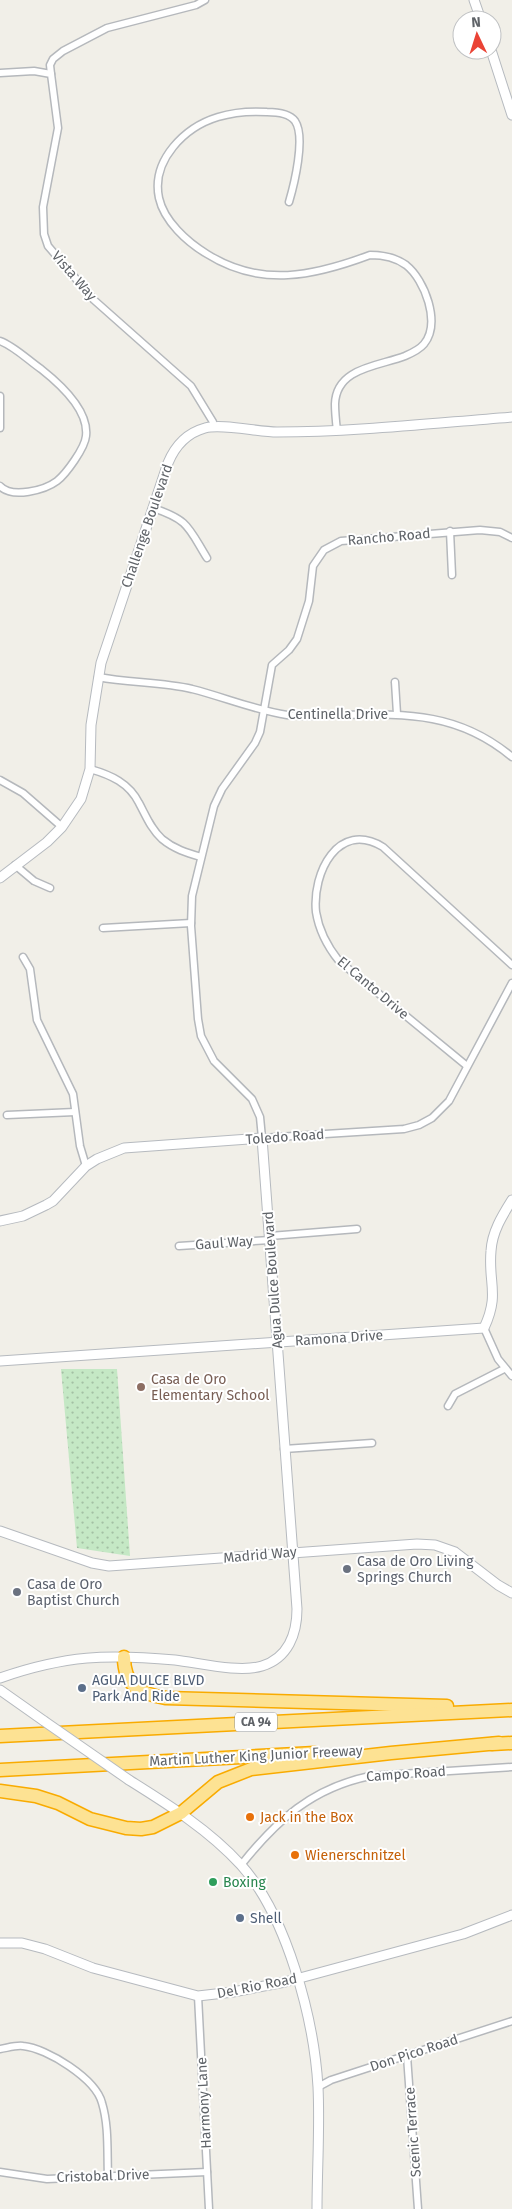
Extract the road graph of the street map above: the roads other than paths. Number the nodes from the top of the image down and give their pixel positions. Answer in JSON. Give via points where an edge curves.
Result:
{"nodes":[{"id":1,"x":205,"y":0,"type":"edge"},
{"id":2,"x":495,"y":60,"type":"edge"},
{"id":3,"x":0,"y":73,"type":"edge"},
{"id":4,"x":51,"y":74,"type":"junction"},
{"id":5,"x":509,"y":99,"type":"edge"},
{"id":6,"x":512,"y":115,"type":"edge"},
{"id":7,"x":289,"y":202,"type":"dead end"},
{"id":8,"x":0,"y":341,"type":"edge"},
{"id":9,"x":0,"y":396,"type":"edge"},
{"id":10,"x":512,"y":417,"type":"edge"},
{"id":11,"x":213,"y":426,"type":"junction"},
{"id":12,"x":0,"y":428,"type":"edge"},
{"id":13,"x":337,"y":431,"type":"junction"},
{"id":14,"x":0,"y":486,"type":"edge"},
{"id":15,"x":153,"y":508,"type":"junction"},
{"id":16,"x":450,"y":531,"type":"junction"},
{"id":17,"x":512,"y":538,"type":"edge"},
{"id":18,"x":207,"y":558,"type":"dead end"},
{"id":19,"x":452,"y":576,"type":"dead end"},
{"id":20,"x":98,"y":677,"type":"junction"},
{"id":21,"x":396,"y":682,"type":"dead end"},
{"id":22,"x":264,"y":711,"type":"junction"},
{"id":23,"x":397,"y":714,"type":"junction"},
{"id":24,"x":512,"y":757,"type":"edge"},
{"id":25,"x":90,"y":769,"type":"junction"},
{"id":26,"x":0,"y":780,"type":"edge"},
{"id":27,"x":62,"y":828,"type":"junction"},
{"id":28,"x":201,"y":857,"type":"junction"},
{"id":29,"x":15,"y":866,"type":"junction"},
{"id":30,"x":0,"y":878,"type":"edge"},
{"id":31,"x":50,"y":888,"type":"dead end"},
{"id":32,"x":191,"y":923,"type":"junction"},
{"id":33,"x":104,"y":928,"type":"dead end"},
{"id":34,"x":23,"y":957,"type":"dead end"},
{"id":35,"x":512,"y":965,"type":"edge"},
{"id":36,"x":512,"y":983,"type":"edge"},
{"id":37,"x":467,"y":1066,"type":"junction"},
{"id":38,"x":75,"y":1112,"type":"junction"},
{"id":39,"x":7,"y":1115,"type":"dead end"},
{"id":40,"x":262,"y":1138,"type":"junction"},
{"id":41,"x":86,"y":1166,"type":"junction"},
{"id":42,"x":512,"y":1200,"type":"edge"},
{"id":43,"x":0,"y":1221,"type":"edge"},
{"id":44,"x":357,"y":1229,"type":"dead end"},
{"id":45,"x":270,"y":1238,"type":"junction"},
{"id":46,"x":179,"y":1246,"type":"dead end"},
{"id":47,"x":484,"y":1328,"type":"junction"},
{"id":48,"x":278,"y":1342,"type":"junction"},
{"id":49,"x":0,"y":1361,"type":"edge"},
{"id":50,"x":504,"y":1369,"type":"junction"},
{"id":51,"x":512,"y":1376,"type":"edge"},
{"id":52,"x":448,"y":1406,"type":"dead end"},
{"id":53,"x":372,"y":1443,"type":"dead end"},
{"id":54,"x":284,"y":1449,"type":"junction"},
{"id":55,"x":0,"y":1532,"type":"edge"},
{"id":56,"x":293,"y":1552,"type":"junction"},
{"id":57,"x":512,"y":1593,"type":"edge"},
{"id":58,"x":124,"y":1657,"type":"junction"},
{"id":59,"x":0,"y":1678,"type":"edge"},
{"id":60,"x":0,"y":1690,"type":"edge"},
{"id":61,"x":512,"y":1710,"type":"edge"},
{"id":62,"x":0,"y":1736,"type":"edge"},
{"id":63,"x":499,"y":1743,"type":"junction"},
{"id":64,"x":512,"y":1743,"type":"edge"},
{"id":65,"x":512,"y":1767,"type":"edge"},
{"id":66,"x":0,"y":1770,"type":"edge"},
{"id":67,"x":0,"y":1791,"type":"edge"},
{"id":68,"x":181,"y":1813,"type":"junction"},
{"id":69,"x":241,"y":1865,"type":"junction"},
{"id":70,"x":512,"y":1915,"type":"edge"},
{"id":71,"x":0,"y":1942,"type":"edge"},
{"id":72,"x":297,"y":1979,"type":"junction"},
{"id":73,"x":198,"y":1996,"type":"junction"},
{"id":74,"x":512,"y":2021,"type":"edge"},
{"id":75,"x":0,"y":2049,"type":"edge"},
{"id":76,"x":407,"y":2056,"type":"junction"},
{"id":77,"x":318,"y":2087,"type":"junction"},
{"id":78,"x":0,"y":2172,"type":"edge"},
{"id":79,"x":208,"y":2172,"type":"junction"},
{"id":80,"x":108,"y":2176,"type":"junction"},
{"id":81,"x":209,"y":2209,"type":"edge"},
{"id":82,"x":317,"y":2209,"type":"edge"},
{"id":83,"x":418,"y":2209,"type":"edge"}],
"edges":[{"from":1,"to":4,"type":"street","via":[[107,28],[53,59]]},
{"from":2,"to":5,"type":"street"},
{"from":3,"to":4,"type":"street","via":[[34,71]]},
{"from":4,"to":11,"type":"street","name":"Vista Way","via":[[58,128],[43,207],[48,246],[94,300],[191,386]]},
{"from":5,"to":6,"type":"street"},
{"from":7,"to":13,"type":"street","via":[[296,175],[298,128],[294,120],[276,112],[234,113],[202,123],[174,146],[162,164],[158,178],[159,198],[170,221],[197,247],[229,266],[266,275],[291,276],[328,270],[377,255],[397,260],[415,275],[431,310],[432,323],[427,339],[417,351],[353,373],[335,402]]},
{"from":8,"to":14,"type":"street","via":[[48,375],[77,405],[84,420],[86,437],[78,454],[58,480],[45,488],[20,492],[3,490]]},
{"from":9,"to":12,"type":"street"},
{"from":10,"to":13,"type":"street","name":"Challenge Boulevard"},
{"from":11,"to":13,"type":"street","name":"Challenge Boulevard","via":[[274,432]]},
{"from":11,"to":15,"type":"street","name":"Challenge Boulevard","via":[[189,435],[175,450]]},
{"from":15,"to":18,"type":"street","via":[[185,522]]},
{"from":15,"to":20,"type":"street","name":"Challenge Boulevard"},
{"from":16,"to":17,"type":"street","name":"Rancho Road","via":[[487,530]]},
{"from":16,"to":19,"type":"street"},
{"from":16,"to":22,"type":"street","name":"Rancho Road","via":[[342,541],[324,550],[314,566],[297,639],[272,665]]},
{"from":20,"to":22,"type":"street","name":"Centinella Drive","via":[[193,689]]},
{"from":20,"to":25,"type":"street","name":"Challenge Boulevard"},
{"from":21,"to":23,"type":"street"},
{"from":22,"to":23,"type":"street","name":"Centinella Drive","via":[[302,716]]},
{"from":22,"to":28,"type":"street","name":"Agua Dulce Boulevard","via":[[255,743],[222,789],[214,806]]},
{"from":23,"to":24,"type":"street","name":"Centinella Drive","via":[[425,716],[460,726],[483,736]]},
{"from":25,"to":27,"type":"street","name":"Challenge Boulevard","via":[[81,799]]},
{"from":25,"to":28,"type":"street","via":[[106,773],[126,785],[150,825],[168,843]]},
{"from":26,"to":27,"type":"street","via":[[23,792]]},
{"from":27,"to":29,"type":"street","name":"Challenge Boulevard"},
{"from":28,"to":32,"type":"street","name":"Agua Dulce Boulevard","via":[[192,896]]},
{"from":29,"to":30,"type":"street","name":"Challenge Boulevard"},
{"from":29,"to":31,"type":"street","via":[[34,881]]},
{"from":32,"to":33,"type":"street"},
{"from":32,"to":40,"type":"street","name":"Agua Dulce Boulevard","via":[[201,1036],[214,1061],[252,1099],[260,1117]]},
{"from":34,"to":38,"type":"street","via":[[30,969],[37,1020],[73,1094]]},
{"from":35,"to":37,"type":"street","name":"El Canto Drive","via":[[383,847],[366,840],[354,840],[330,854],[319,880],[316,903],[328,946],[339,961]]},
{"from":36,"to":37,"type":"street","name":"Toledo Road"},
{"from":37,"to":40,"type":"street","name":"Toledo Road","via":[[449,1101],[432,1118],[419,1125]]},
{"from":38,"to":39,"type":"street"},
{"from":38,"to":41,"type":"street"},
{"from":40,"to":41,"type":"street","name":"Toledo Road","via":[[124,1148]]},
{"from":40,"to":45,"type":"street","name":"Agua Dulce Boulevard"},
{"from":41,"to":43,"type":"street","name":"Toledo Road","via":[[53,1201],[23,1216]]},
{"from":42,"to":47,"type":"street","via":[[493,1238],[490,1252],[493,1298]]},
{"from":44,"to":45,"type":"street","name":"Gaul Way"},
{"from":45,"to":46,"type":"street","name":"Gaul Way"},
{"from":45,"to":48,"type":"street","name":"Agua Dulce Boulevard"},
{"from":47,"to":48,"type":"street","name":"Ramona Drive"},
{"from":47,"to":50,"type":"street"},
{"from":48,"to":49,"type":"street","name":"Ramona Drive"},
{"from":48,"to":54,"type":"street","name":"Agua Dulce Boulevard"},
{"from":50,"to":51,"type":"street"},
{"from":50,"to":52,"type":"street","via":[[455,1394]]},
{"from":53,"to":54,"type":"street"},
{"from":54,"to":56,"type":"street","name":"Agua Dulce Boulevard"},
{"from":55,"to":56,"type":"street","name":"Madrid Way","via":[[109,1566]]},
{"from":56,"to":57,"type":"street","name":"Madrid Way","via":[[435,1545],[455,1552]]},
{"from":56,"to":58,"type":"street","name":"Agua Dulce Boulevard","via":[[297,1623],[291,1642],[275,1660],[247,1668]]},
{"from":58,"to":59,"type":"street","name":"Agua Dulce Boulevard","via":[[60,1660]]},
{"from":58,"to":61,"type":"highway","via":[[126,1675],[131,1683],[143,1692],[166,1698]]},
{"from":60,"to":68,"type":"street","bridge":true},
{"from":61,"to":62,"type":"highway","number":"CA 94"},
{"from":63,"to":64,"type":"highway","name":"Martin Luther King Junior Freeway"},
{"from":63,"to":66,"type":"highway","name":"Martin Luther King Junior Freeway"},
{"from":63,"to":68,"type":"highway","via":[[251,1769],[218,1782]]},
{"from":65,"to":69,"type":"street","name":"Campo Road","via":[[354,1779],[319,1792],[297,1808]]},
{"from":67,"to":68,"type":"highway","via":[[36,1796],[90,1819],[126,1828],[153,1827]]},
{"from":68,"to":69,"type":"street"},
{"from":69,"to":72,"type":"street","via":[[268,1902],[282,1932]]},
{"from":70,"to":72,"type":"street","name":"Del Rio Road","via":[[463,1934]]},
{"from":71,"to":73,"type":"street","name":"Del Rio Road","via":[[45,1949],[93,1968]]},
{"from":72,"to":73,"type":"street","name":"Del Rio Road"},
{"from":72,"to":77,"type":"street","via":[[311,2032]]},
{"from":73,"to":79,"type":"street","name":"Harmony Lane"},
{"from":74,"to":76,"type":"street","name":"Don Pico Road"},
{"from":75,"to":80,"type":"street","via":[[22,2046],[40,2050],[80,2075],[94,2088],[105,2116]]},
{"from":76,"to":77,"type":"street","name":"Don Pico Road"},
{"from":76,"to":83,"type":"street","name":"Scenic Terrace"},
{"from":77,"to":82,"type":"street"},
{"from":78,"to":80,"type":"street","name":"Cristobal Drive","via":[[48,2179]]},
{"from":79,"to":80,"type":"street","name":"Cristobal Drive"},
{"from":79,"to":81,"type":"street","name":"Harmony Lane"}]}
